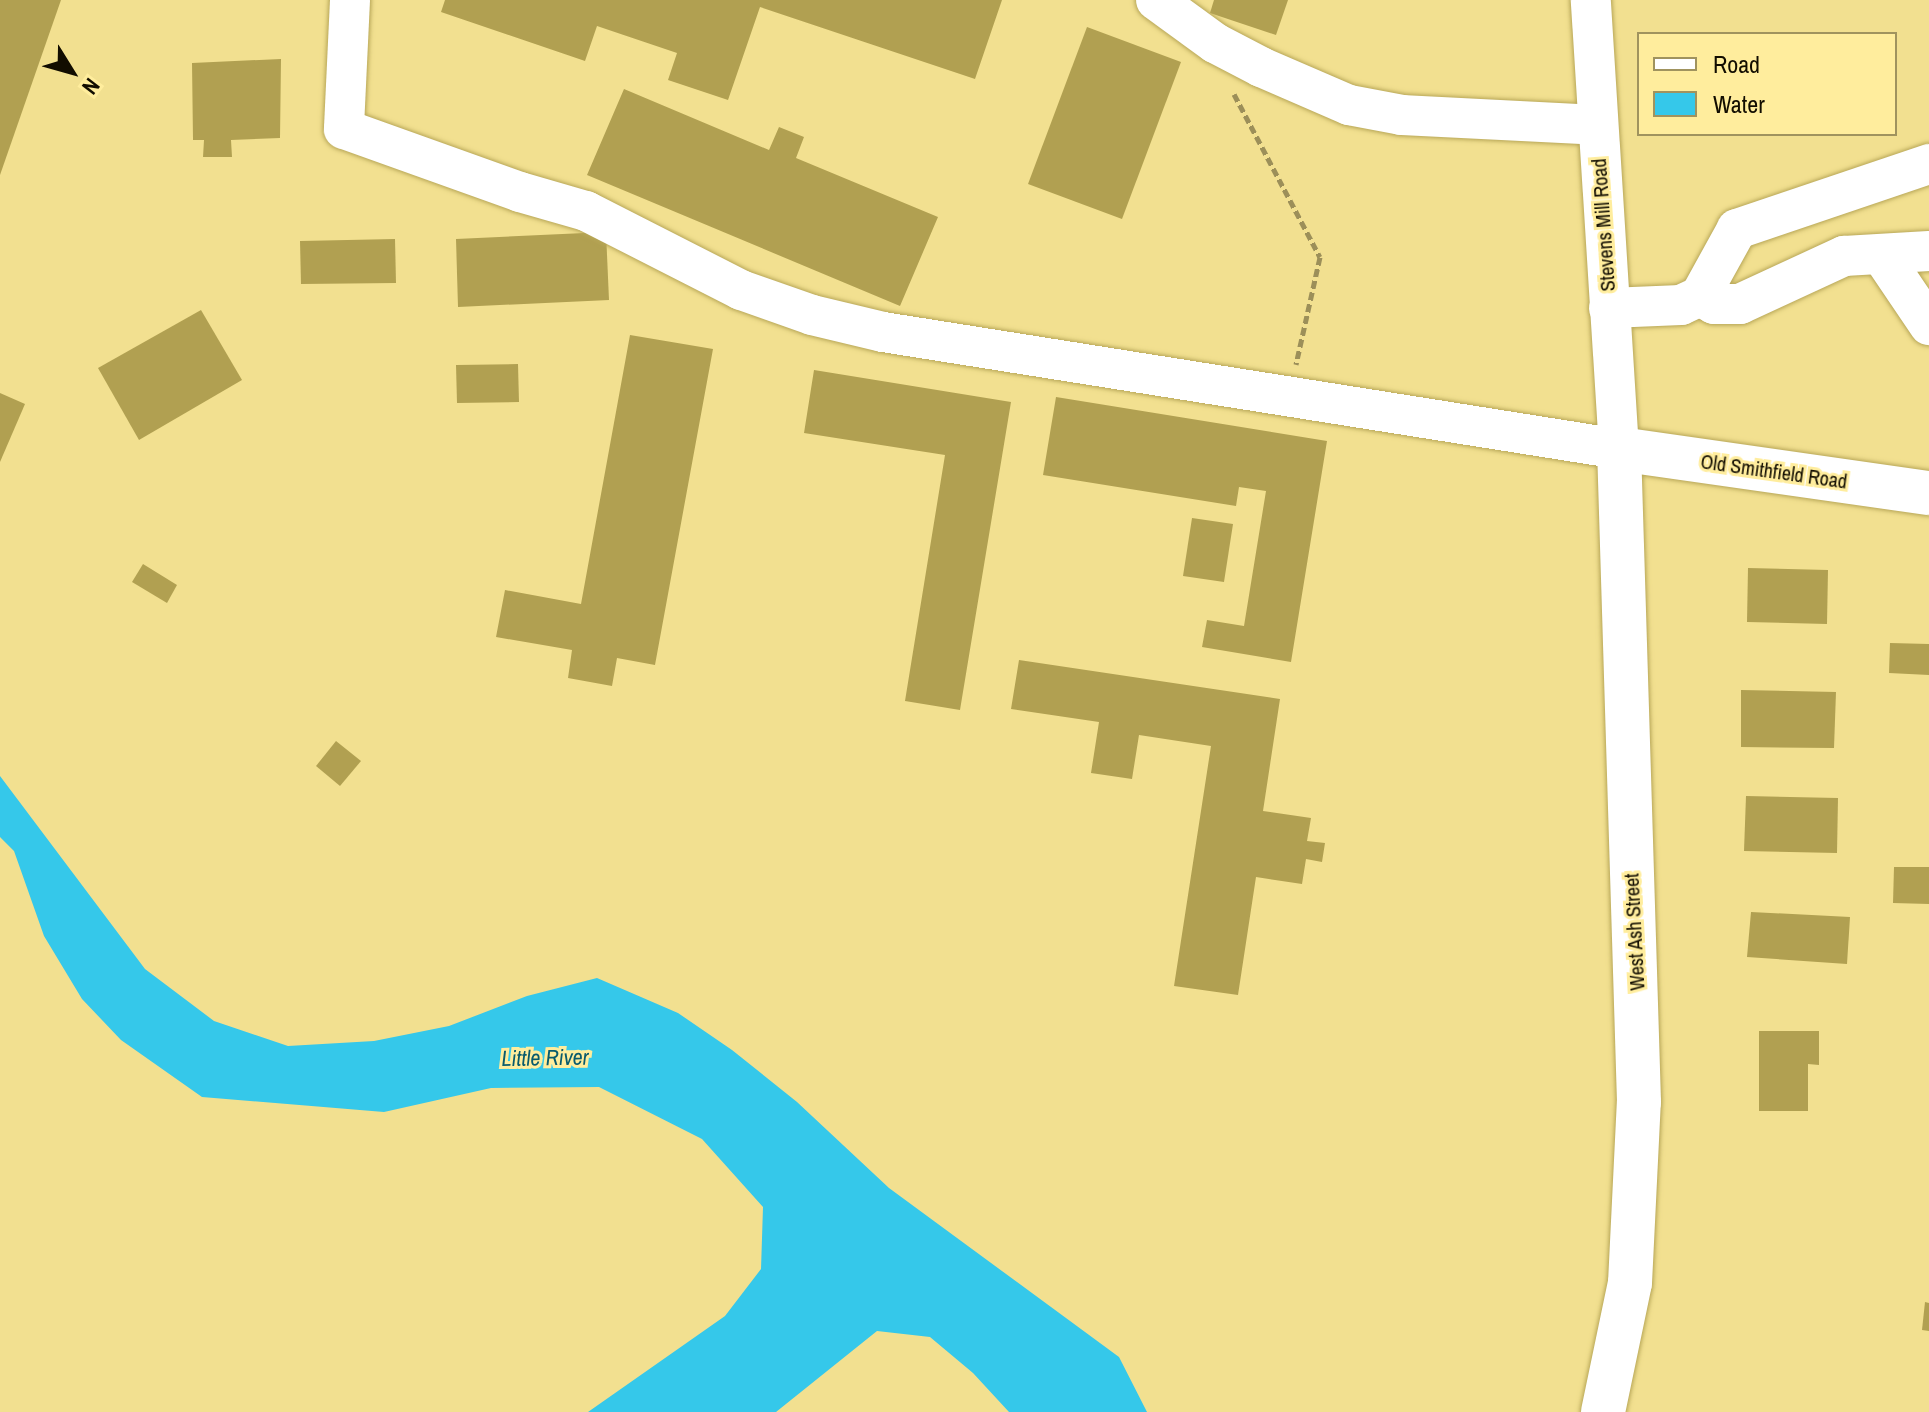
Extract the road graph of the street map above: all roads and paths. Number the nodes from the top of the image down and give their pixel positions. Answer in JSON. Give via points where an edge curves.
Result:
{"nodes":[{"id":1,"x":350,"y":0,"type":"edge"},
{"id":2,"x":1156,"y":0,"type":"edge"},
{"id":3,"x":1591,"y":0,"type":"edge"},
{"id":4,"x":1227,"y":82,"type":"dead end"},
{"id":5,"x":1597,"y":125,"type":"junction"},
{"id":6,"x":1929,"y":164,"type":"edge"},
{"id":7,"x":1929,"y":251,"type":"edge"},
{"id":8,"x":1881,"y":254,"type":"junction"},
{"id":9,"x":1700,"y":296,"type":"junction"},
{"id":10,"x":1609,"y":308,"type":"junction"},
{"id":11,"x":1929,"y":325,"type":"edge"},
{"id":12,"x":1308,"y":367,"type":"dead end"},
{"id":13,"x":1619,"y":449,"type":"junction"},
{"id":14,"x":1929,"y":493,"type":"edge"},
{"id":15,"x":1603,"y":1412,"type":"edge"}],
"edges":[{"from":1,"to":13,"type":"street","via":[[344,129],[586,211],[741,290],[883,332]]},
{"from":2,"to":5,"type":"street","via":[[1238,55],[1349,105],[1402,115]]},
{"from":3,"to":5,"type":"street","name":"Stevens Mill Road"},
{"from":4,"to":12,"type":"path","via":[[1320,257],[1296,365]]},
{"from":5,"to":10,"type":"street","name":"Stevens Mill Road"},
{"from":6,"to":9,"type":"street","via":[[1737,229]]},
{"from":7,"to":8,"type":"street"},
{"from":8,"to":9,"type":"street","via":[[1844,256],[1740,304],[1714,304]]},
{"from":8,"to":11,"type":"street"},
{"from":9,"to":10,"type":"street","via":[[1681,305]]},
{"from":10,"to":13,"type":"street","name":"Stevens Mill Road"},
{"from":13,"to":14,"type":"main road","name":"Old Smithfield Road"},
{"from":13,"to":15,"type":"main road","name":"West Ash Street","via":[[1638,1117],[1630,1283]]}]}
